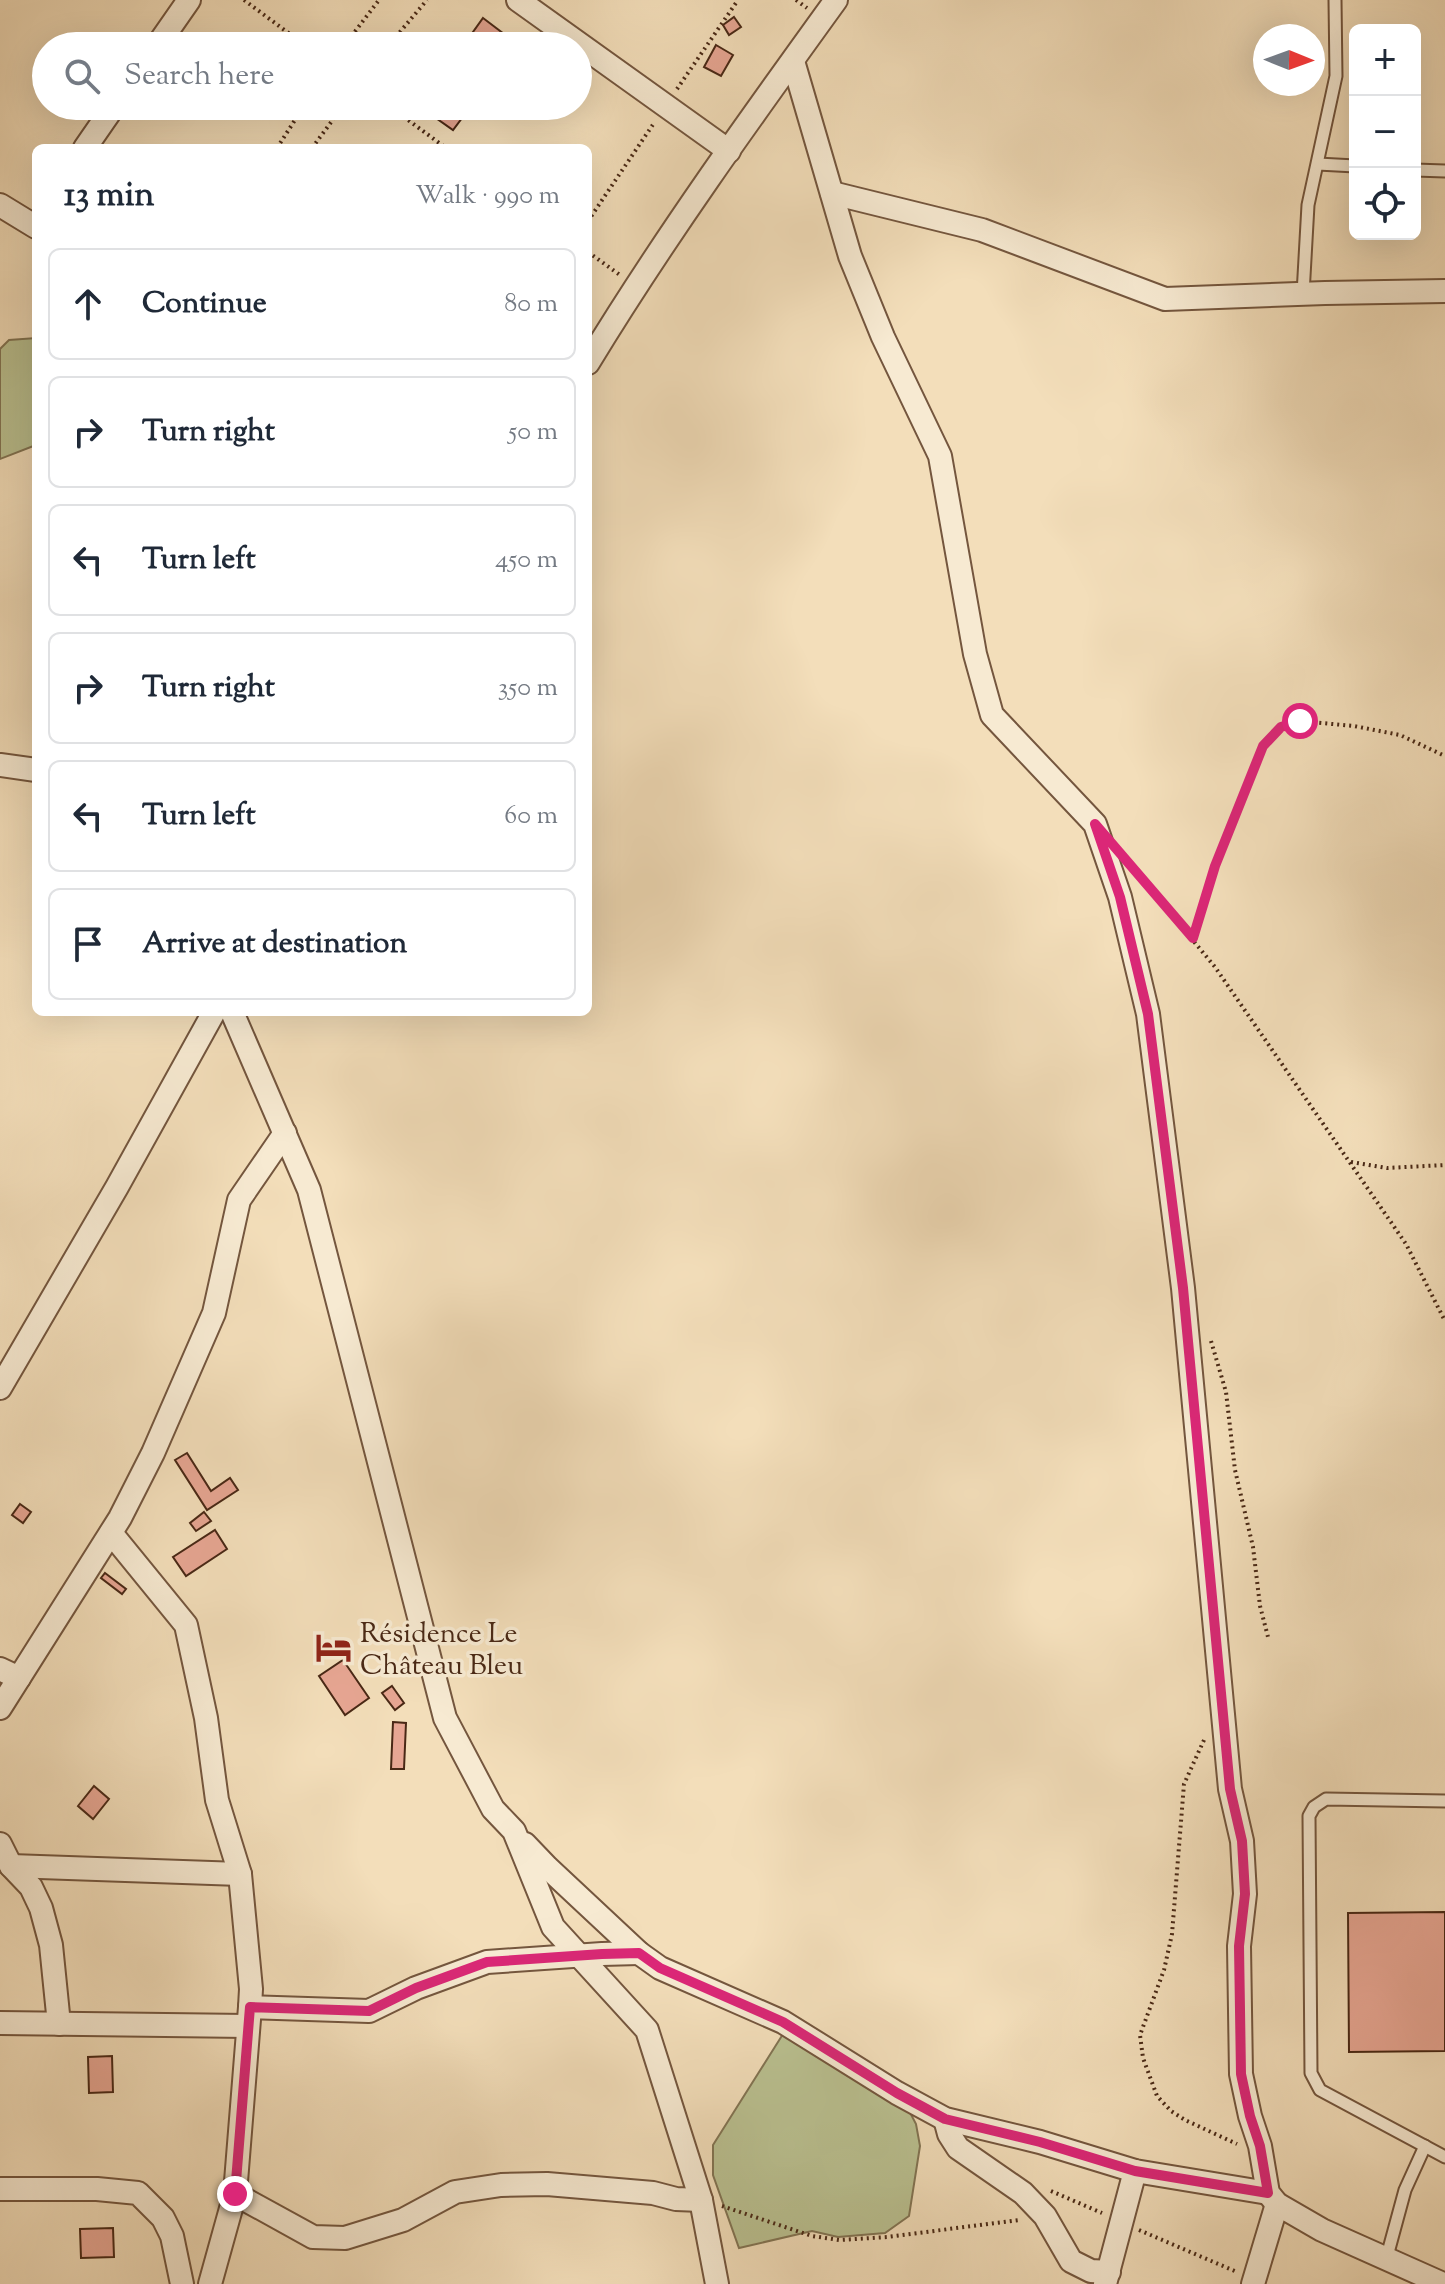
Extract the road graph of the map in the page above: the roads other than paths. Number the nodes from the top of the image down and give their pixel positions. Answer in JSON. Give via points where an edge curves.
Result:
{"nodes":[{"id":1,"x":189,"y":0,"type":"edge"},
{"id":2,"x":518,"y":0,"type":"edge"},
{"id":3,"x":836,"y":0,"type":"edge"},
{"id":4,"x":1335,"y":0,"type":"edge"},
{"id":5,"x":167,"y":32,"type":"edge"},
{"id":6,"x":563,"y":32,"type":"edge"},
{"id":7,"x":592,"y":53,"type":"edge"},
{"id":8,"x":793,"y":61,"type":"junction"},
{"id":9,"x":104,"y":120,"type":"edge"},
{"id":10,"x":88,"y":144,"type":"edge"},
{"id":11,"x":729,"y":151,"type":"junction"},
{"id":12,"x":1318,"y":164,"type":"junction"},
{"id":13,"x":1349,"y":166,"type":"edge"},
{"id":14,"x":1421,"y":170,"type":"edge"},
{"id":15,"x":1445,"y":171,"type":"edge"},
{"id":16,"x":832,"y":193,"type":"junction"},
{"id":17,"x":0,"y":205,"type":"edge"},
{"id":18,"x":32,"y":225,"type":"edge"},
{"id":19,"x":1445,"y":291,"type":"edge"},
{"id":20,"x":1303,"y":294,"type":"junction"},
{"id":21,"x":592,"y":356,"type":"edge"},
{"id":22,"x":0,"y":765,"type":"edge"},
{"id":23,"x":32,"y":769,"type":"edge"},
{"id":24,"x":212,"y":1016,"type":"edge"},
{"id":25,"x":234,"y":1016,"type":"edge"},
{"id":26,"x":285,"y":1133,"type":"junction"},
{"id":27,"x":0,"y":1388,"type":"edge"},
{"id":28,"x":111,"y":1533,"type":"junction"},
{"id":29,"x":10,"y":1673,"type":"edge"},
{"id":30,"x":0,"y":1708,"type":"edge"},
{"id":31,"x":1445,"y":1801,"type":"edge"},
{"id":32,"x":514,"y":1831,"type":"junction"},
{"id":33,"x":0,"y":1844,"type":"edge"},
{"id":34,"x":11,"y":1866,"type":"junction"},
{"id":35,"x":240,"y":1874,"type":"junction"},
{"id":36,"x":639,"y":1953,"type":"junction"},
{"id":37,"x":579,"y":1955,"type":"junction"},
{"id":38,"x":249,"y":2017,"type":"junction"},
{"id":39,"x":0,"y":2023,"type":"edge"},
{"id":40,"x":59,"y":2024,"type":"junction"},
{"id":41,"x":945,"y":2119,"type":"junction"},
{"id":42,"x":1425,"y":2146,"type":"junction"},
{"id":43,"x":1445,"y":2157,"type":"edge"},
{"id":44,"x":1135,"y":2171,"type":"junction"},
{"id":45,"x":0,"y":2189,"type":"edge"},
{"id":46,"x":235,"y":2194,"type":"junction"},
{"id":47,"x":1272,"y":2198,"type":"junction"},
{"id":48,"x":701,"y":2200,"type":"junction"},
{"id":49,"x":1386,"y":2260,"type":"junction"},
{"id":50,"x":1107,"y":2278,"type":"edge"},
{"id":51,"x":182,"y":2284,"type":"edge"},
{"id":52,"x":210,"y":2284,"type":"edge"},
{"id":53,"x":717,"y":2284,"type":"edge"},
{"id":54,"x":1253,"y":2284,"type":"edge"},
{"id":55,"x":1443,"y":2284,"type":"edge"}],
"edges":[{"from":1,"to":5,"type":"street"},
{"from":2,"to":6,"type":"street"},
{"from":3,"to":8,"type":"street"},
{"from":4,"to":12,"type":"lane","via":[[1336,76]]},
{"from":7,"to":11,"type":"street"},
{"from":8,"to":11,"type":"street"},
{"from":8,"to":16,"type":"street"},
{"from":9,"to":10,"type":"street"},
{"from":11,"to":21,"type":"street"},
{"from":12,"to":13,"type":"lane"},
{"from":12,"to":20,"type":"lane","via":[[1308,205]]},
{"from":14,"to":15,"type":"lane"},
{"from":16,"to":20,"type":"street","via":[[982,230],[1165,299]]},
{"from":16,"to":47,"type":"street","via":[[850,256],[883,337],[940,456],[975,654],[992,715],[1095,824],[1120,897],[1148,1014],[1183,1288],[1230,1789],[1242,1841],[1241,2074]]},
{"from":17,"to":18,"type":"street"},
{"from":19,"to":20,"type":"street"},
{"from":22,"to":23,"type":"street"},
{"from":24,"to":27,"type":"street"},
{"from":25,"to":26,"type":"street"},
{"from":26,"to":28,"type":"street","via":[[239,1200],[214,1313],[153,1453]]},
{"from":26,"to":32,"type":"street","via":[[309,1190],[445,1718],[493,1809]]},
{"from":28,"to":29,"type":"street"},
{"from":28,"to":35,"type":"street","via":[[186,1625],[217,1800]]},
{"from":29,"to":30,"type":"street"},
{"from":31,"to":42,"type":"lane","via":[[1326,1799],[1309,1816],[1311,2073],[1320,2090]]},
{"from":32,"to":36,"type":"street"},
{"from":32,"to":37,"type":"street","via":[[553,1927]]},
{"from":33,"to":34,"type":"street"},
{"from":34,"to":35,"type":"street"},
{"from":34,"to":40,"type":"street","via":[[31,1887],[41,1908],[51,1945]]},
{"from":35,"to":38,"type":"street"},
{"from":36,"to":37,"type":"street"},
{"from":36,"to":41,"type":"street","via":[[660,1968],[783,2022]]},
{"from":37,"to":38,"type":"street","via":[[487,1962],[369,2011]]},
{"from":37,"to":48,"type":"street","via":[[647,2030]]},
{"from":38,"to":40,"type":"street"},
{"from":38,"to":46,"type":"street"},
{"from":39,"to":40,"type":"street"},
{"from":41,"to":44,"type":"street"},
{"from":41,"to":50,"type":"street","via":[[958,2148],[1023,2193],[1045,2216],[1071,2261]]},
{"from":42,"to":43,"type":"lane"},
{"from":42,"to":49,"type":"lane","via":[[1405,2190]]},
{"from":44,"to":47,"type":"street"},
{"from":44,"to":50,"type":"street"},
{"from":45,"to":51,"type":"street","via":[[138,2193],[163,2218],[172,2236]]},
{"from":46,"to":48,"type":"street","via":[[313,2237],[345,2238],[403,2220],[455,2192],[501,2185],[547,2184]]},
{"from":46,"to":52,"type":"street"},
{"from":47,"to":49,"type":"street","via":[[1322,2230]]},
{"from":47,"to":54,"type":"street"},
{"from":48,"to":53,"type":"street"},
{"from":49,"to":55,"type":"street"}]}
